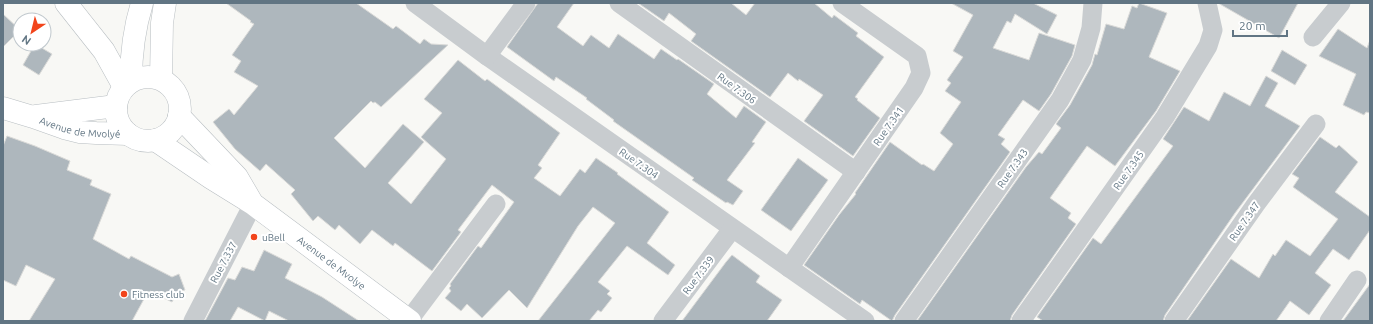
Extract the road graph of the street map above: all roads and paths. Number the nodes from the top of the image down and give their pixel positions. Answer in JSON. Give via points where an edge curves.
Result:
{"nodes":[{"id":1,"x":66,"y":3,"type":"edge"},
{"id":2,"x":142,"y":3,"type":"edge"},
{"id":3,"x":165,"y":3,"type":"edge"},
{"id":4,"x":415,"y":3,"type":"edge"},
{"id":5,"x":526,"y":3,"type":"edge"},
{"id":6,"x":619,"y":3,"type":"edge"},
{"id":7,"x":842,"y":3,"type":"edge"},
{"id":8,"x":1093,"y":3,"type":"edge"},
{"id":9,"x":1341,"y":3,"type":"edge"},
{"id":10,"x":1209,"y":6,"type":"edge"},
{"id":11,"x":1313,"y":37,"type":"dead end"},
{"id":12,"x":487,"y":56,"type":"junction"},
{"id":13,"x":161,"y":79,"type":"junction"},
{"id":14,"x":124,"y":91,"type":"junction"},
{"id":15,"x":3,"y":108,"type":"edge"},
{"id":16,"x":179,"y":116,"type":"junction"},
{"id":17,"x":33,"y":117,"type":"junction"},
{"id":18,"x":1316,"y":124,"type":"dead end"},
{"id":19,"x":128,"y":134,"type":"junction"},
{"id":20,"x":155,"y":140,"type":"junction"},
{"id":21,"x":856,"y":172,"type":"junction"},
{"id":22,"x":253,"y":204,"type":"junction"},
{"id":23,"x":496,"y":204,"type":"dead end"},
{"id":24,"x":732,"y":229,"type":"junction"},
{"id":25,"x":788,"y":268,"type":"junction"},
{"id":26,"x":1357,"y":280,"type":"dead end"},
{"id":27,"x":409,"y":320,"type":"edge"},
{"id":28,"x":193,"y":321,"type":"edge"},
{"id":29,"x":663,"y":321,"type":"edge"},
{"id":30,"x":865,"y":321,"type":"edge"},
{"id":31,"x":904,"y":321,"type":"edge"},
{"id":32,"x":1021,"y":321,"type":"edge"},
{"id":33,"x":1174,"y":321,"type":"edge"},
{"id":34,"x":1328,"y":321,"type":"edge"}],
"edges":[{"from":1,"to":14,"type":"main road","via":[[104,51]]},
{"from":2,"to":14,"type":"main road"},
{"from":3,"to":13,"type":"main road"},
{"from":4,"to":12,"type":"street","name":"Rue 7.304"},
{"from":5,"to":12,"type":"street"},
{"from":6,"to":21,"type":"street","name":"Rue 7.306"},
{"from":7,"to":21,"type":"street","name":"Rue 7.341","via":[[917,56],[921,73],[914,88]]},
{"from":8,"to":31,"type":"street","name":"Rue 7.343","via":[[1091,28],[1082,60],[1060,100]]},
{"from":9,"to":11,"type":"street"},
{"from":10,"to":32,"type":"street","name":"Rue 7.345","via":[[1213,30],[1208,46],[1165,117]]},
{"from":12,"to":24,"type":"street","name":"Rue 7.304"},
{"from":13,"to":14,"type":"main road","via":[[141,78]]},
{"from":13,"to":16,"type":"main road","via":[[176,93]]},
{"from":14,"to":17,"type":"main road"},
{"from":14,"to":19,"type":"main road","via":[[117,116],[120,125]]},
{"from":15,"to":17,"type":"main road","name":"Avenue de Mvolyé"},
{"from":16,"to":20,"type":"main road","via":[[172,130]]},
{"from":16,"to":22,"type":"main road","name":"Avenue de Mvolye","via":[[237,177]]},
{"from":17,"to":19,"type":"main road","name":"Avenue de Mvolyé","via":[[80,132]]},
{"from":18,"to":33,"type":"street","name":"Rue 7.347"},
{"from":19,"to":20,"type":"main road","via":[[135,138]]},
{"from":20,"to":22,"type":"main road","name":"Avenue de Mvolye"},
{"from":21,"to":25,"type":"street","name":"Rue 7.341"},
{"from":22,"to":27,"type":"main road","name":"Avenue de Mvolye"},
{"from":22,"to":28,"type":"street","name":"Rue 7.337"},
{"from":23,"to":27,"type":"street"},
{"from":24,"to":25,"type":"street","name":"Rue 7.304"},
{"from":24,"to":29,"type":"street","name":"Rue 7.339"},
{"from":25,"to":30,"type":"street","name":"Rue 7.304"},
{"from":26,"to":34,"type":"street"}]}
